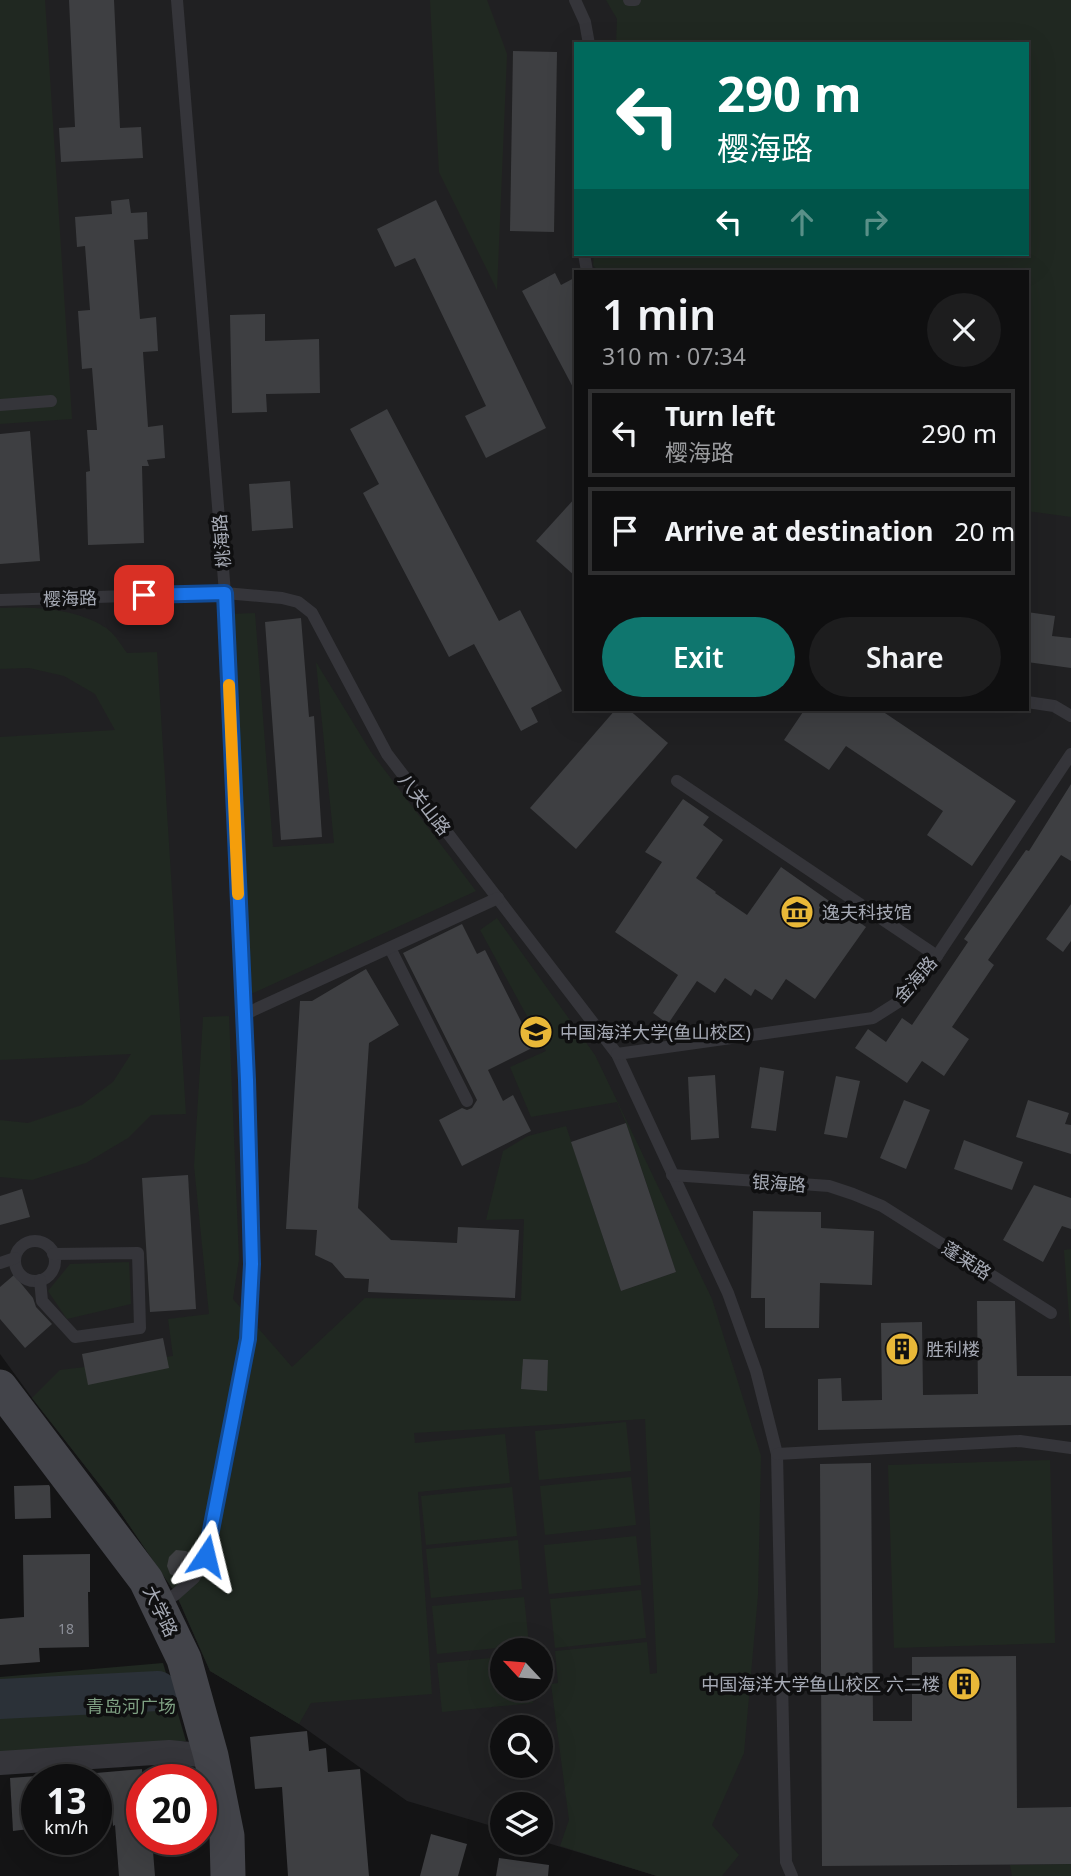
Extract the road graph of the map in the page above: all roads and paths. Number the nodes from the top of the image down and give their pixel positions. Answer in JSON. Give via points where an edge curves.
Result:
{"nodes":[{"id":1,"x":177,"y":0,"type":"edge"},
{"id":2,"x":575,"y":0,"type":"edge"},
{"id":3,"x":629,"y":0,"type":"edge"},
{"id":4,"x":635,"y":0,"type":"edge"},
{"id":5,"x":589,"y":42,"type":"edge"},
{"id":6,"x":51,"y":401,"type":"dead end"},
{"id":7,"x":0,"y":405,"type":"edge"},
{"id":8,"x":225,"y":593,"type":"junction"},
{"id":9,"x":0,"y":600,"type":"edge"},
{"id":10,"x":1029,"y":702,"type":"edge"},
{"id":11,"x":1071,"y":716,"type":"edge"},
{"id":12,"x":1071,"y":754,"type":"edge"},
{"id":13,"x":677,"y":781,"type":"dead end"},
{"id":14,"x":498,"y":898,"type":"junction"},
{"id":15,"x":390,"y":948,"type":"junction"},
{"id":16,"x":937,"y":956,"type":"junction"},
{"id":17,"x":243,"y":1015,"type":"junction"},
{"id":18,"x":617,"y":1054,"type":"junction"},
{"id":19,"x":467,"y":1101,"type":"dead end"},
{"id":20,"x":672,"y":1175,"type":"junction"},
{"id":21,"x":882,"y":1206,"type":"joint"},
{"id":22,"x":53,"y":1254,"type":"junction"},
{"id":23,"x":15,"y":1258,"type":"junction"},
{"id":24,"x":0,"y":1263,"type":"edge"},
{"id":25,"x":40,"y":1280,"type":"junction"},
{"id":26,"x":1051,"y":1313,"type":"dead end"},
{"id":27,"x":0,"y":1387,"type":"edge"},
{"id":28,"x":1071,"y":1448,"type":"edge"},
{"id":29,"x":777,"y":1454,"type":"junction"},
{"id":30,"x":159,"y":1605,"type":"junction"},
{"id":31,"x":211,"y":1756,"type":"junction"},
{"id":32,"x":0,"y":1763,"type":"edge"},
{"id":33,"x":228,"y":1876,"type":"edge"},
{"id":34,"x":792,"y":1876,"type":"edge"}],
"edges":[{"from":1,"to":8,"type":"lane","name":"桃海路"},
{"from":2,"to":5,"type":"lane"},
{"from":3,"to":4,"type":"lane"},
{"from":6,"to":7,"type":"lane"},
{"from":8,"to":9,"type":"lane","name":"樱海路"},
{"from":8,"to":14,"type":"lane","name":"八关山路","via":[[282,598],[298,602],[312,613],[387,754]]},
{"from":8,"to":17,"type":"lane","name":"桃海路"},
{"from":10,"to":11,"type":"lane","via":[[1055,706]]},
{"from":12,"to":16,"type":"lane","name":"金海路"},
{"from":13,"to":16,"type":"lane"},
{"from":14,"to":15,"type":"lane"},
{"from":14,"to":18,"type":"lane","name":"八关山路"},
{"from":15,"to":17,"type":"lane"},
{"from":15,"to":19,"type":"lane"},
{"from":16,"to":18,"type":"lane","name":"金海路","via":[[903,999],[873,1018]]},
{"from":17,"to":30,"type":"lane","name":"桃海路","via":[[252,1264],[248,1339],[206,1556],[194,1578]]},
{"from":18,"to":20,"type":"lane","name":"八关山路"},
{"from":20,"to":21,"type":"lane","name":"银海路","via":[[828,1186]]},
{"from":20,"to":29,"type":"lane","name":"八关山路","via":[[728,1293],[756,1371]]},
{"from":21,"to":26,"type":"lane","name":"蓬莱路"},
{"from":22,"to":23,"type":"lane","via":[[45,1244],[33,1241],[21,1247]]},
{"from":22,"to":25,"type":"lane","via":[[54,1266]]},
{"from":22,"to":25,"type":"lane","via":[[138,1253],[141,1328],[75,1337],[42,1301]]},
{"from":23,"to":24,"type":"lane"},
{"from":23,"to":25,"type":"lane","via":[[21,1276]]},
{"from":27,"to":30,"type":"main road","name":"大学路","via":[[146,1580]]},
{"from":28,"to":29,"type":"lane","via":[[1020,1441]]},
{"from":29,"to":34,"type":"lane","name":"八关山路","via":[[785,1838],[786,1863]]},
{"from":30,"to":31,"type":"main road","name":"大学路","via":[[184,1659]]},
{"from":31,"to":32,"type":"street","via":[[169,1752]]},
{"from":31,"to":33,"type":"main road","name":"大学路","via":[[227,1836]]}]}
